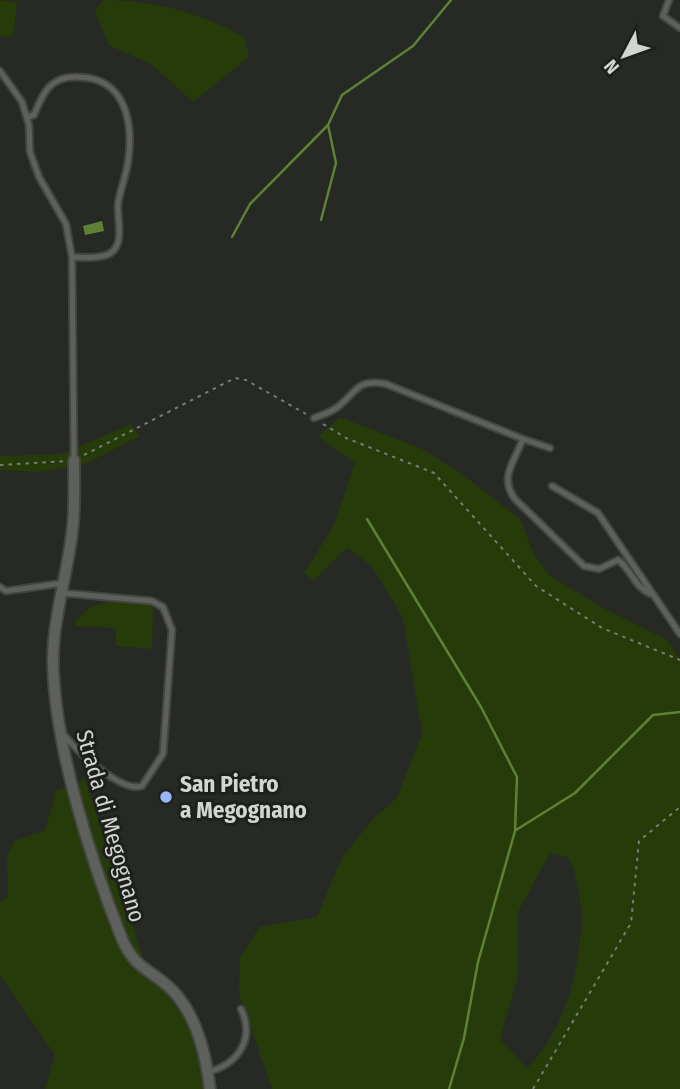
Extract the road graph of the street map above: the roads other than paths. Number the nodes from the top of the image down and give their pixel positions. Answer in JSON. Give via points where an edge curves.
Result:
{"nodes":[{"id":1,"x":669,"y":0,"type":"edge"},
{"id":2,"x":680,"y":28,"type":"edge"},
{"id":3,"x":0,"y":71,"type":"edge"},
{"id":4,"x":27,"y":117,"type":"junction"},
{"id":5,"x":72,"y":257,"type":"junction"},
{"id":6,"x":314,"y":418,"type":"road end"},
{"id":7,"x":523,"y":439,"type":"junction"},
{"id":8,"x":550,"y":448,"type":"dead end"},
{"id":9,"x":74,"y":460,"type":"joint"},
{"id":10,"x":551,"y":486,"type":"dead end"},
{"id":11,"x":0,"y":587,"type":"edge"},
{"id":12,"x":63,"y":588,"type":"junction"},
{"id":13,"x":651,"y":594,"type":"junction"},
{"id":14,"x":680,"y":634,"type":"edge"},
{"id":15,"x":60,"y":730,"type":"junction"},
{"id":16,"x":241,"y":1009,"type":"dead end"},
{"id":17,"x":208,"y":1072,"type":"junction"},
{"id":18,"x":210,"y":1089,"type":"edge"}],
"edges":[{"from":1,"to":2,"type":"lane","via":[[663,18]]},
{"from":3,"to":4,"type":"lane","via":[[16,91]]},
{"from":4,"to":5,"type":"lane","via":[[30,152],[66,224]]},
{"from":4,"to":5,"type":"lane","via":[[34,115],[46,88],[58,79],[74,76],[109,84],[124,108],[128,160],[118,204],[118,240],[105,256]]},
{"from":5,"to":9,"type":"lane"},
{"from":6,"to":7,"type":"lane","via":[[337,408],[362,383],[372,382]]},
{"from":7,"to":8,"type":"lane"},
{"from":7,"to":13,"type":"lane","via":[[506,480],[515,499],[584,566],[599,569],[618,560],[636,584]]},
{"from":9,"to":12,"type":"street","name":"Strada di Megognano","via":[[74,524]]},
{"from":10,"to":13,"type":"lane","via":[[598,513]]},
{"from":11,"to":12,"type":"lane","via":[[6,591]]},
{"from":12,"to":15,"type":"street","name":"Strada di Megognano","via":[[53,659]]},
{"from":12,"to":15,"type":"lane","via":[[152,601],[163,607],[172,630],[163,754],[142,786],[130,787],[89,762]]},
{"from":13,"to":14,"type":"lane"},
{"from":15,"to":17,"type":"street","name":"Strada di Megognano","via":[[79,811],[122,940],[136,964],[172,989],[186,1007]]},
{"from":16,"to":17,"type":"lane","via":[[247,1040],[232,1059]]},
{"from":17,"to":18,"type":"street","name":"Strada di Megognano"}]}
